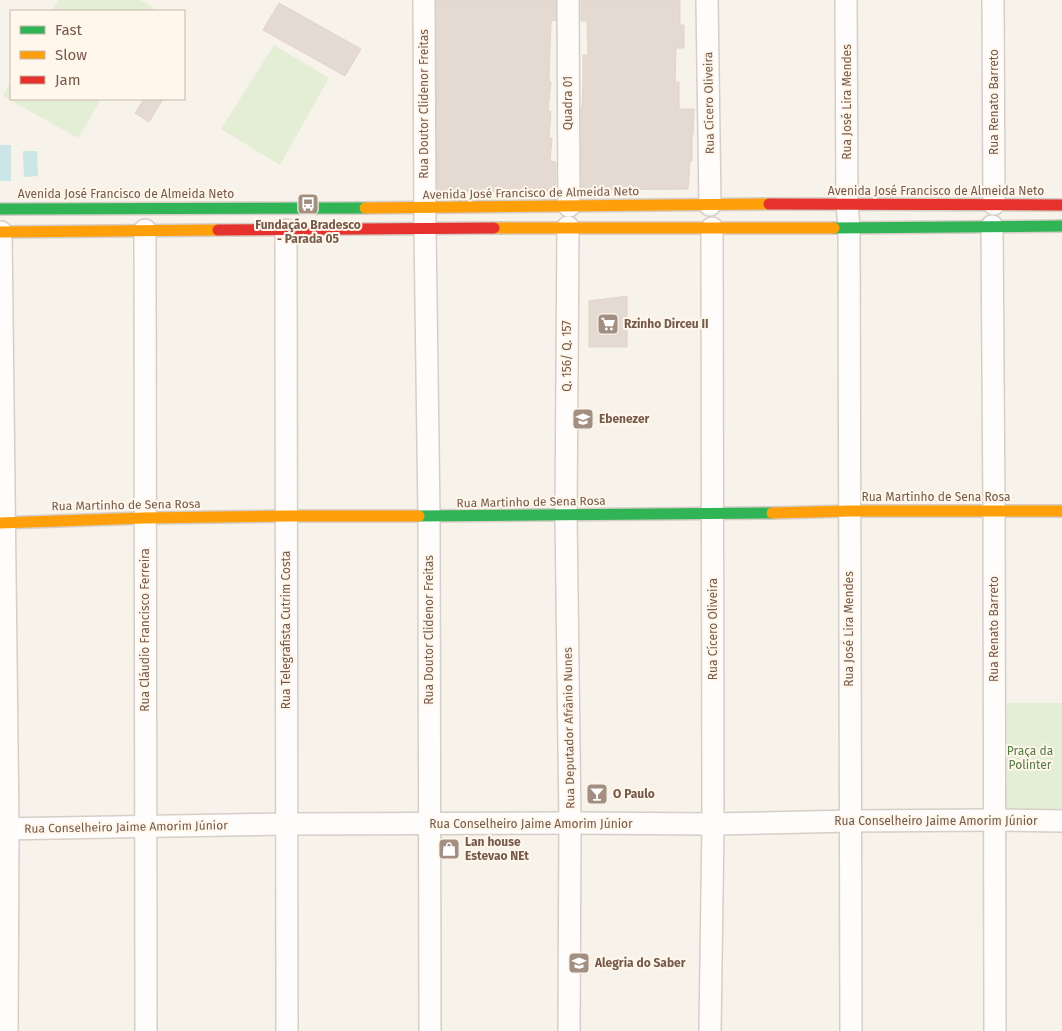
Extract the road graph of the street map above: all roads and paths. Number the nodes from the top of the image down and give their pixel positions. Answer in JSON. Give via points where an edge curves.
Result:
{"nodes":[{"id":1,"x":424,"y":0,"type":"edge"},
{"id":2,"x":568,"y":0,"type":"edge"},
{"id":3,"x":708,"y":0,"type":"edge"},
{"id":4,"x":846,"y":0,"type":"edge"},
{"id":5,"x":993,"y":0,"type":"edge"},
{"id":6,"x":847,"y":204,"type":"junction"},
{"id":7,"x":994,"y":204,"type":"junction"},
{"id":8,"x":710,"y":205,"type":"junction"},
{"id":9,"x":1062,"y":205,"type":"edge"},
{"id":10,"x":569,"y":206,"type":"junction"},
{"id":11,"x":0,"y":208,"type":"edge"},
{"id":12,"x":425,"y":218,"type":"junction"},
{"id":13,"x":992,"y":226,"type":"junction"},
{"id":14,"x":1062,"y":226,"type":"edge"},
{"id":15,"x":568,"y":227,"type":"junction"},
{"id":16,"x":712,"y":228,"type":"junction"},
{"id":17,"x":849,"y":228,"type":"junction"},
{"id":18,"x":145,"y":230,"type":"junction"},
{"id":19,"x":286,"y":230,"type":"junction"},
{"id":20,"x":1,"y":232,"type":"edge"},
{"id":21,"x":994,"y":510,"type":"junction"},
{"id":22,"x":849,"y":511,"type":"junction"},
{"id":23,"x":1062,"y":511,"type":"edge"},
{"id":24,"x":713,"y":514,"type":"junction"},
{"id":25,"x":566,"y":515,"type":"junction"},
{"id":26,"x":286,"y":516,"type":"junction"},
{"id":27,"x":429,"y":516,"type":"junction"},
{"id":28,"x":144,"y":518,"type":"junction"},
{"id":29,"x":2,"y":523,"type":"edge"},
{"id":30,"x":994,"y":820,"type":"junction"},
{"id":31,"x":850,"y":821,"type":"junction"},
{"id":32,"x":1062,"y":821,"type":"edge"},
{"id":33,"x":570,"y":823,"type":"junction"},
{"id":34,"x":286,"y":824,"type":"junction"},
{"id":35,"x":430,"y":824,"type":"junction"},
{"id":36,"x":713,"y":824,"type":"junction"},
{"id":37,"x":146,"y":827,"type":"junction"},
{"id":38,"x":4,"y":829,"type":"edge"},
{"id":39,"x":7,"y":1031,"type":"edge"},
{"id":40,"x":146,"y":1031,"type":"edge"},
{"id":41,"x":287,"y":1031,"type":"edge"},
{"id":42,"x":430,"y":1031,"type":"edge"},
{"id":43,"x":569,"y":1031,"type":"edge"},
{"id":44,"x":710,"y":1031,"type":"edge"},
{"id":45,"x":851,"y":1031,"type":"edge"},
{"id":46,"x":994,"y":1031,"type":"edge"}],
"edges":[{"from":1,"to":12,"type":"street","name":"Rua Doutor Clidenor Freitas"},
{"from":2,"to":10,"type":"street","name":"Quadra 01"},
{"from":3,"to":8,"type":"street","name":"Rua Cícero Oliveira"},
{"from":4,"to":6,"type":"street","name":"Rua José Lira Mendes"},
{"from":5,"to":7,"type":"street","name":"Rua Renato Barreto"},
{"from":6,"to":7,"type":"main road","name":"Avenida José Francisco de Almeida Neto"},
{"from":6,"to":8,"type":"main road","name":"Avenida José Francisco de Almeida Neto"},
{"from":6,"to":17,"type":"street","name":"Rua José Lira Mendes"},
{"from":7,"to":9,"type":"main road","name":"Avenida José Francisco de Almeida Neto"},
{"from":8,"to":10,"type":"main road","name":"Avenida José Francisco de Almeida Neto"},
{"from":10,"to":12,"type":"main road","name":"Avenida José Francisco de Almeida Neto"},
{"from":11,"to":12,"type":"main road","name":"Avenida José Francisco de Almeida Neto"},
{"from":12,"to":15,"type":"main road","name":"Avenida José Francisco de Almeida Neto"},
{"from":12,"to":19,"type":"main road","name":"Avenida José Francisco de Almeida Neto"},
{"from":12,"to":27,"type":"street","name":"Rua Doutor Clidenor Freitas"},
{"from":13,"to":14,"type":"main road","name":"Avenida José Francisco de Almeida Neto"},
{"from":13,"to":17,"type":"main road","name":"Avenida José Francisco de Almeida Neto"},
{"from":13,"to":21,"type":"street","name":"Rua Renato Barreto"},
{"from":15,"to":16,"type":"main road","name":"Avenida José Francisco de Almeida Neto"},
{"from":15,"to":25,"type":"street","name":"Q. 156/ Q. 157"},
{"from":16,"to":17,"type":"main road","name":"Avenida José Francisco de Almeida Neto"},
{"from":16,"to":24,"type":"street","name":"Rua Cícero Oliveira"},
{"from":17,"to":22,"type":"street","name":"Rua José Lira Mendes"},
{"from":18,"to":19,"type":"main road","name":"Avenida José Francisco de Almeida Neto"},
{"from":18,"to":20,"type":"main road","name":"Avenida José Francisco de Almeida Neto"},
{"from":18,"to":28,"type":"street","name":"Rua Cláudio Francisco Ferreira"},
{"from":19,"to":26,"type":"street","name":"Rua Telegrafista Cutrim Costa"},
{"from":20,"to":29,"type":"street"},
{"from":21,"to":22,"type":"main road","name":"Rua Martinho de Sena Rosa"},
{"from":21,"to":23,"type":"main road","name":"Rua Martinho de Sena Rosa"},
{"from":21,"to":30,"type":"street","name":"Rua Renato Barreto"},
{"from":22,"to":24,"type":"main road","name":"Rua Martinho de Sena Rosa"},
{"from":22,"to":31,"type":"street","name":"Rua José Lira Mendes"},
{"from":24,"to":25,"type":"main road","name":"Rua Martinho de Sena Rosa"},
{"from":24,"to":36,"type":"street","name":"Rua Cícero Oliveira"},
{"from":25,"to":27,"type":"main road","name":"Rua Martinho de Sena Rosa"},
{"from":25,"to":33,"type":"street","name":"Rua Deputador Afrânio Nunes"},
{"from":26,"to":27,"type":"main road","name":"Rua Martinho de Sena Rosa"},
{"from":26,"to":28,"type":"main road","name":"Rua Martinho de Sena Rosa"},
{"from":26,"to":34,"type":"street","name":"Rua Telegrafista Cutrim Costa"},
{"from":27,"to":35,"type":"street","name":"Rua Doutor Clidenor Freitas"},
{"from":28,"to":29,"type":"main road","name":"Rua Martinho de Sena Rosa"},
{"from":28,"to":37,"type":"street","name":"Rua Cláudio Francisco Ferreira"},
{"from":29,"to":38,"type":"street"},
{"from":30,"to":31,"type":"street","name":"Rua Conselheiro Jaime Amorim Júnior"},
{"from":30,"to":32,"type":"street","name":"Rua Conselheiro Jaime Amorim Júnior"},
{"from":30,"to":46,"type":"street","name":"Rua Renato Barreto"},
{"from":31,"to":36,"type":"street","name":"Rua Conselheiro Jaime Amorim Júnior"},
{"from":31,"to":45,"type":"street","name":"Rua José Lira Mendes"},
{"from":33,"to":35,"type":"street","name":"Rua Conselheiro Jaime Amorim Júnior"},
{"from":33,"to":36,"type":"street","name":"Rua Conselheiro Jaime Amorim Júnior"},
{"from":33,"to":43,"type":"street","name":"Rua Deputador Afrânio Nunes"},
{"from":34,"to":35,"type":"street","name":"Rua Conselheiro Jaime Amorim Júnior"},
{"from":34,"to":37,"type":"street","name":"Rua Conselheiro Jaime Amorim Júnior"},
{"from":34,"to":41,"type":"street","name":"Rua Telegrafista Cutrim Costa"},
{"from":35,"to":42,"type":"street","name":"Rua Doutor Clidenor Freitas"},
{"from":36,"to":44,"type":"street","name":"Rua Cícero Oliveira"},
{"from":37,"to":38,"type":"street","name":"Rua Conselheiro Jaime Amorim Júnior"},
{"from":37,"to":40,"type":"street","name":"Rua Cláudio Francisco Ferreira"},
{"from":38,"to":39,"type":"street"}]}
